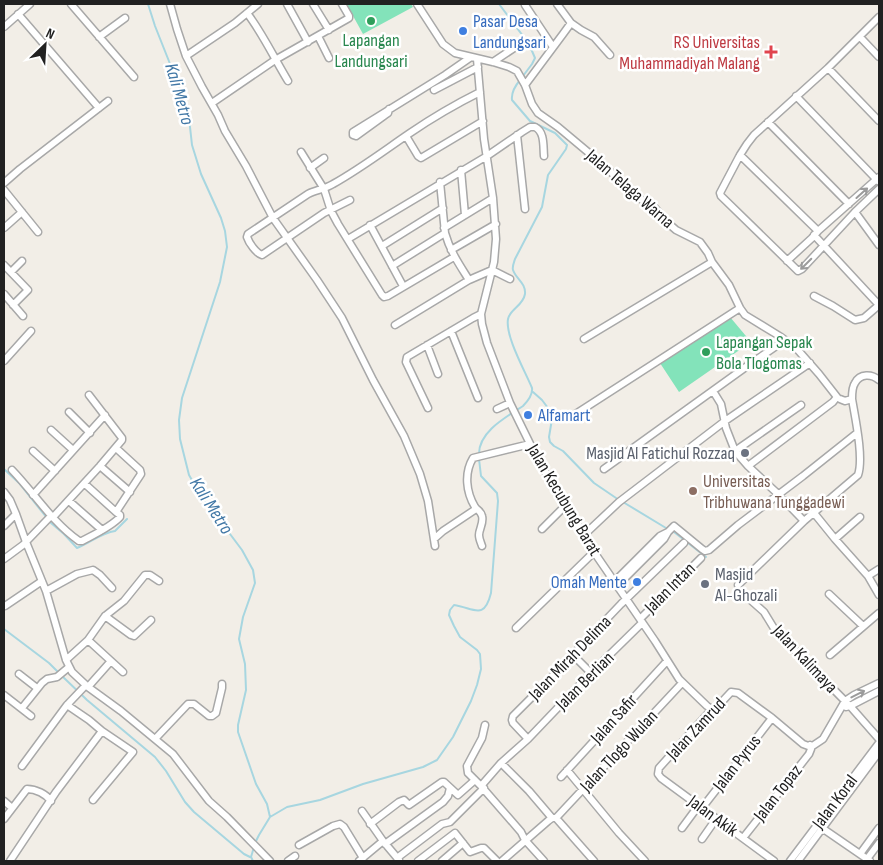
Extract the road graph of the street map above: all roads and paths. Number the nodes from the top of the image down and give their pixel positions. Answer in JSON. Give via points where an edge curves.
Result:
{"nodes":[{"id":1,"x":30,"y":4,"type":"edge"},
{"id":2,"x":81,"y":4,"type":"edge"},
{"id":3,"x":170,"y":4,"type":"edge"},
{"id":4,"x":258,"y":4,"type":"edge"},
{"id":5,"x":287,"y":4,"type":"edge"},
{"id":6,"x":312,"y":4,"type":"edge"},
{"id":7,"x":343,"y":4,"type":"edge"},
{"id":8,"x":417,"y":4,"type":"edge"},
{"id":9,"x":557,"y":4,"type":"edge"},
{"id":10,"x":525,"y":5,"type":"edge"},
{"id":11,"x":73,"y":6,"type":"edge"},
{"id":12,"x":247,"y":13,"type":"junction"},
{"id":13,"x":18,"y":14,"type":"junction"},
{"id":14,"x":125,"y":18,"type":"dead end"},
{"id":15,"x":879,"y":18,"type":"edge"},
{"id":16,"x":571,"y":22,"type":"junction"},
{"id":17,"x":4,"y":27,"type":"edge"},
{"id":18,"x":329,"y":30,"type":"junction"},
{"id":19,"x":318,"y":36,"type":"junction"},
{"id":20,"x":99,"y":37,"type":"junction"},
{"id":21,"x":860,"y":37,"type":"junction"},
{"id":22,"x":308,"y":42,"type":"junction"},
{"id":23,"x":553,"y":47,"type":"junction"},
{"id":24,"x":514,"y":48,"type":"dead end"},
{"id":25,"x":610,"y":55,"type":"dead end"},
{"id":26,"x":186,"y":56,"type":"junction"},
{"id":27,"x":879,"y":57,"type":"edge"},
{"id":28,"x":329,"y":58,"type":"dead end"},
{"id":29,"x":474,"y":58,"type":"junction"},
{"id":30,"x":275,"y":60,"type":"junction"},
{"id":31,"x":493,"y":62,"type":"junction"},
{"id":32,"x":478,"y":67,"type":"junction"},
{"id":33,"x":828,"y":68,"type":"junction"},
{"id":34,"x":134,"y":77,"type":"dead end"},
{"id":35,"x":288,"y":81,"type":"dead end"},
{"id":36,"x":524,"y":84,"type":"junction"},
{"id":37,"x":434,"y":90,"type":"dead end"},
{"id":38,"x":480,"y":92,"type":"junction"},
{"id":39,"x":796,"y":96,"type":"junction"},
{"id":40,"x":108,"y":102,"type":"dead end"},
{"id":41,"x":212,"y":103,"type":"junction"},
{"id":42,"x":99,"y":108,"type":"junction"},
{"id":43,"x":389,"y":109,"type":"junction"},
{"id":44,"x":483,"y":121,"type":"junction"},
{"id":45,"x":879,"y":121,"type":"edge"},
{"id":46,"x":768,"y":122,"type":"junction"},
{"id":47,"x":517,"y":135,"type":"junction"},
{"id":48,"x":406,"y":136,"type":"junction"},
{"id":49,"x":301,"y":152,"type":"dead end"},
{"id":50,"x":740,"y":155,"type":"junction"},
{"id":51,"x":487,"y":156,"type":"junction"},
{"id":52,"x":544,"y":156,"type":"dead end"},
{"id":53,"x":324,"y":158,"type":"dead end"},
{"id":54,"x":310,"y":168,"type":"junction"},
{"id":55,"x":461,"y":170,"type":"junction"},
{"id":56,"x":879,"y":179,"type":"edge"},
{"id":57,"x":440,"y":182,"type":"junction"},
{"id":58,"x":4,"y":184,"type":"edge"},
{"id":59,"x":324,"y":189,"type":"junction"},
{"id":60,"x":879,"y":189,"type":"edge"},
{"id":61,"x":4,"y":190,"type":"edge"},
{"id":62,"x":493,"y":198,"type":"junction"},
{"id":63,"x":350,"y":200,"type":"dead end"},
{"id":64,"x":849,"y":204,"type":"junction"},
{"id":65,"x":443,"y":208,"type":"junction"},
{"id":66,"x":525,"y":209,"type":"dead end"},
{"id":67,"x":332,"y":211,"type":"junction"},
{"id":68,"x":22,"y":212,"type":"junction"},
{"id":69,"x":854,"y":212,"type":"junction"},
{"id":70,"x":465,"y":214,"type":"junction"},
{"id":71,"x":273,"y":218,"type":"junction"},
{"id":72,"x":496,"y":224,"type":"junction"},
{"id":73,"x":370,"y":225,"type":"junction"},
{"id":74,"x":4,"y":228,"type":"edge"},
{"id":75,"x":444,"y":230,"type":"junction"},
{"id":76,"x":38,"y":232,"type":"dead end"},
{"id":77,"x":816,"y":233,"type":"junction"},
{"id":78,"x":286,"y":238,"type":"junction"},
{"id":79,"x":348,"y":239,"type":"junction"},
{"id":80,"x":879,"y":245,"type":"edge"},
{"id":81,"x":382,"y":246,"type":"junction"},
{"id":82,"x":824,"y":246,"type":"junction"},
{"id":83,"x":452,"y":254,"type":"junction"},
{"id":84,"x":22,"y":261,"type":"dead end"},
{"id":85,"x":787,"y":261,"type":"junction"},
{"id":86,"x":712,"y":262,"type":"junction"},
{"id":87,"x":4,"y":265,"type":"edge"},
{"id":88,"x":392,"y":266,"type":"junction"},
{"id":89,"x":492,"y":270,"type":"junction"},
{"id":90,"x":11,"y":272,"type":"junction"},
{"id":91,"x":510,"y":279,"type":"dead end"},
{"id":92,"x":469,"y":280,"type":"junction"},
{"id":93,"x":403,"y":286,"type":"junction"},
{"id":94,"x":814,"y":296,"type":"dead end"},
{"id":95,"x":5,"y":297,"type":"edge"},
{"id":96,"x":13,"y":305,"type":"junction"},
{"id":97,"x":879,"y":305,"type":"edge"},
{"id":98,"x":740,"y":308,"type":"junction"},
{"id":99,"x":481,"y":314,"type":"junction"},
{"id":100,"x":23,"y":316,"type":"dead end"},
{"id":101,"x":395,"y":325,"type":"dead end"},
{"id":102,"x":31,"y":331,"type":"dead end"},
{"id":103,"x":451,"y":331,"type":"junction"},
{"id":104,"x":584,"y":339,"type":"dead end"},
{"id":105,"x":785,"y":340,"type":"junction"},
{"id":106,"x":427,"y":345,"type":"junction"},
{"id":107,"x":4,"y":361,"type":"edge"},
{"id":108,"x":810,"y":363,"type":"junction"},
{"id":109,"x":438,"y":374,"type":"dead end"},
{"id":110,"x":879,"y":380,"type":"edge"},
{"id":111,"x":713,"y":391,"type":"junction"},
{"id":112,"x":89,"y":395,"type":"dead end"},
{"id":113,"x":852,"y":396,"type":"junction"},
{"id":114,"x":478,"y":398,"type":"dead end"},
{"id":115,"x":839,"y":398,"type":"junction"},
{"id":116,"x":801,"y":405,"type":"dead end"},
{"id":117,"x":512,"y":406,"type":"junction"},
{"id":118,"x":428,"y":408,"type":"dead end"},
{"id":119,"x":497,"y":409,"type":"dead end"},
{"id":120,"x":69,"y":412,"type":"dead end"},
{"id":121,"x":574,"y":415,"type":"dead end"},
{"id":122,"x":105,"y":416,"type":"junction"},
{"id":123,"x":725,"y":421,"type":"junction"},
{"id":124,"x":51,"y":430,"type":"dead end"},
{"id":125,"x":90,"y":433,"type":"junction"},
{"id":126,"x":857,"y":433,"type":"junction"},
{"id":127,"x":530,"y":444,"type":"junction"},
{"id":128,"x":116,"y":448,"type":"junction"},
{"id":129,"x":73,"y":450,"type":"junction"},
{"id":130,"x":32,"y":451,"type":"dead end"},
{"id":131,"x":735,"y":451,"type":"junction"},
{"id":132,"x":100,"y":466,"type":"junction"},
{"id":133,"x":748,"y":466,"type":"junction"},
{"id":134,"x":604,"y":469,"type":"dead end"},
{"id":135,"x":12,"y":470,"type":"dead end"},
{"id":136,"x":55,"y":471,"type":"junction"},
{"id":137,"x":85,"y":484,"type":"junction"},
{"id":138,"x":4,"y":492,"type":"edge"},
{"id":139,"x":130,"y":492,"type":"junction"},
{"id":140,"x":778,"y":494,"type":"junction"},
{"id":141,"x":33,"y":495,"type":"junction"},
{"id":142,"x":68,"y":501,"type":"junction"},
{"id":143,"x":565,"y":506,"type":"junction"},
{"id":144,"x":476,"y":509,"type":"junction"},
{"id":145,"x":116,"y":512,"type":"junction"},
{"id":146,"x":814,"y":513,"type":"junction"},
{"id":147,"x":16,"y":514,"type":"junction"},
{"id":148,"x":860,"y":517,"type":"dead end"},
{"id":149,"x":49,"y":519,"type":"junction"},
{"id":150,"x":804,"y":521,"type":"junction"},
{"id":151,"x":4,"y":526,"type":"edge"},
{"id":152,"x":542,"y":529,"type":"dead end"},
{"id":153,"x":102,"y":530,"type":"junction"},
{"id":154,"x":584,"y":535,"type":"junction"},
{"id":155,"x":835,"y":539,"type":"junction"},
{"id":156,"x":26,"y":542,"type":"junction"},
{"id":157,"x":684,"y":543,"type":"dead end"},
{"id":158,"x":482,"y":546,"type":"dead end"},
{"id":159,"x":594,"y":552,"type":"junction"},
{"id":160,"x":701,"y":558,"type":"dead end"},
{"id":161,"x":4,"y":559,"type":"edge"},
{"id":162,"x":879,"y":569,"type":"edge"},
{"id":163,"x":868,"y":576,"type":"junction"},
{"id":164,"x":42,"y":581,"type":"junction"},
{"id":165,"x":159,"y":581,"type":"dead end"},
{"id":166,"x":616,"y":584,"type":"junction"},
{"id":167,"x":738,"y":585,"type":"dead end"},
{"id":168,"x":112,"y":588,"type":"dead end"},
{"id":169,"x":46,"y":592,"type":"junction"},
{"id":170,"x":828,"y":594,"type":"dead end"},
{"id":171,"x":879,"y":595,"type":"edge"},
{"id":172,"x":746,"y":596,"type":"dead end"},
{"id":173,"x":626,"y":599,"type":"junction"},
{"id":174,"x":5,"y":606,"type":"dead end"},
{"id":175,"x":879,"y":613,"type":"edge"},
{"id":176,"x":105,"y":616,"type":"junction"},
{"id":177,"x":151,"y":620,"type":"dead end"},
{"id":178,"x":641,"y":621,"type":"junction"},
{"id":179,"x":863,"y":626,"type":"junction"},
{"id":180,"x":516,"y":628,"type":"dead end"},
{"id":181,"x":88,"y":640,"type":"junction"},
{"id":182,"x":573,"y":655,"type":"junction"},
{"id":183,"x":830,"y":655,"type":"dead end"},
{"id":184,"x":66,"y":660,"type":"junction"},
{"id":185,"x":111,"y":661,"type":"junction"},
{"id":186,"x":667,"y":661,"type":"junction"},
{"id":187,"x":67,"y":669,"type":"junction"},
{"id":188,"x":123,"y":672,"type":"dead end"},
{"id":189,"x":19,"y":674,"type":"dead end"},
{"id":190,"x":592,"y":674,"type":"junction"},
{"id":191,"x":682,"y":683,"type":"junction"},
{"id":192,"x":879,"y":683,"type":"edge"},
{"id":193,"x":222,"y":684,"type":"dead end"},
{"id":194,"x":87,"y":686,"type":"junction"},
{"id":195,"x":37,"y":688,"type":"junction"},
{"id":196,"x":879,"y":691,"type":"edge"},
{"id":197,"x":734,"y":692,"type":"joint"},
{"id":198,"x":4,"y":695,"type":"edge"},
{"id":199,"x":69,"y":703,"type":"junction"},
{"id":200,"x":845,"y":705,"type":"junction"},
{"id":201,"x":22,"y":708,"type":"junction"},
{"id":202,"x":712,"y":709,"type":"junction"},
{"id":203,"x":31,"y":716,"type":"dead end"},
{"id":204,"x":772,"y":718,"type":"junction"},
{"id":205,"x":486,"y":725,"type":"dead end"},
{"id":206,"x":102,"y":731,"type":"junction"},
{"id":207,"x":155,"y":739,"type":"junction"},
{"id":208,"x":528,"y":739,"type":"junction"},
{"id":209,"x":879,"y":741,"type":"edge"},
{"id":210,"x":809,"y":745,"type":"junction"},
{"id":211,"x":879,"y":752,"type":"edge"},
{"id":212,"x":501,"y":763,"type":"junction"},
{"id":213,"x":22,"y":766,"type":"dead end"},
{"id":214,"x":659,"y":768,"type":"joint"},
{"id":215,"x":567,"y":770,"type":"junction"},
{"id":216,"x":561,"y":777,"type":"dead end"},
{"id":217,"x":474,"y":780,"type":"junction"},
{"id":218,"x":483,"y":787,"type":"junction"},
{"id":219,"x":450,"y":788,"type":"junction"},
{"id":220,"x":583,"y":790,"type":"junction"},
{"id":221,"x":93,"y":800,"type":"dead end"},
{"id":222,"x":4,"y":801,"type":"edge"},
{"id":223,"x":51,"y":801,"type":"junction"},
{"id":224,"x":701,"y":807,"type":"junction"},
{"id":225,"x":12,"y":808,"type":"junction"},
{"id":226,"x":362,"y":811,"type":"dead end"},
{"id":227,"x":4,"y":818,"type":"edge"},
{"id":228,"x":554,"y":818,"type":"junction"},
{"id":229,"x":716,"y":819,"type":"junction"},
{"id":230,"x":448,"y":823,"type":"junction"},
{"id":231,"x":370,"y":824,"type":"junction"},
{"id":232,"x":682,"y":828,"type":"dead end"},
{"id":233,"x":822,"y":828,"type":"junction"},
{"id":234,"x":879,"y":828,"type":"edge"},
{"id":235,"x":455,"y":833,"type":"junction"},
{"id":236,"x":743,"y":838,"type":"junction"},
{"id":237,"x":702,"y":839,"type":"dead end"},
{"id":238,"x":525,"y":840,"type":"junction"},
{"id":239,"x":384,"y":843,"type":"junction"},
{"id":240,"x":462,"y":843,"type":"junction"},
{"id":241,"x":879,"y":843,"type":"edge"},
{"id":242,"x":299,"y":844,"type":"dead end"},
{"id":243,"x":860,"y":854,"type":"junction"},
{"id":244,"x":295,"y":856,"type":"dead end"},
{"id":245,"x":269,"y":860,"type":"edge"},
{"id":246,"x":361,"y":860,"type":"edge"},
{"id":247,"x":399,"y":860,"type":"edge"},
{"id":248,"x":868,"y":860,"type":"edge"},
{"id":249,"x":10,"y":861,"type":"edge"},
{"id":250,"x":288,"y":861,"type":"edge"},
{"id":251,"x":418,"y":861,"type":"edge"},
{"id":252,"x":442,"y":861,"type":"edge"},
{"id":253,"x":496,"y":861,"type":"edge"},
{"id":254,"x":502,"y":861,"type":"edge"},
{"id":255,"x":544,"y":861,"type":"edge"},
{"id":256,"x":594,"y":861,"type":"edge"},
{"id":257,"x":644,"y":861,"type":"edge"},
{"id":258,"x":774,"y":861,"type":"edge"},
{"id":259,"x":790,"y":861,"type":"edge"},
{"id":260,"x":798,"y":861,"type":"edge"}],
"edges":[{"from":1,"to":13,"type":"street"},
{"from":2,"to":11,"type":"street"},
{"from":3,"to":26,"type":"street"},
{"from":4,"to":12,"type":"street"},
{"from":5,"to":22,"type":"street"},
{"from":6,"to":18,"type":"street"},
{"from":7,"to":18,"type":"street","via":[[350,17]]},
{"from":8,"to":29,"type":"street","name":"Jalan Telaga Warna","via":[[443,44],[455,53]]},
{"from":9,"to":16,"type":"street"},
{"from":10,"to":23,"type":"street"},
{"from":11,"to":20,"type":"street"},
{"from":12,"to":26,"type":"street"},
{"from":12,"to":30,"type":"street"},
{"from":13,"to":17,"type":"street"},
{"from":13,"to":42,"type":"street"},
{"from":14,"to":20,"type":"street"},
{"from":15,"to":21,"type":"street"},
{"from":16,"to":23,"type":"street"},
{"from":16,"to":25,"type":"street","via":[[594,37]]},
{"from":18,"to":19,"type":"street"},
{"from":19,"to":22,"type":"street"},
{"from":19,"to":28,"type":"street"},
{"from":20,"to":34,"type":"street"},
{"from":21,"to":27,"type":"street"},
{"from":21,"to":33,"type":"street"},
{"from":22,"to":30,"type":"street"},
{"from":23,"to":36,"type":"street"},
{"from":24,"to":31,"type":"street"},
{"from":26,"to":41,"type":"street"},
{"from":29,"to":31,"type":"street","name":"Jalan Telaga Warna"},
{"from":29,"to":32,"type":"street"},
{"from":29,"to":43,"type":"street"},
{"from":30,"to":35,"type":"street"},
{"from":30,"to":41,"type":"street"},
{"from":31,"to":36,"type":"street","name":"Jalan Telaga Warna","via":[[514,69]]},
{"from":32,"to":37,"type":"street"},
{"from":32,"to":38,"type":"street"},
{"from":33,"to":39,"type":"street"},
{"from":33,"to":45,"type":"street"},
{"from":36,"to":86,"type":"street","name":"Jalan Telaga Warna","via":[[538,113],[607,168],[632,194],[654,207],[676,230],[700,242]]},
{"from":38,"to":44,"type":"street"},
{"from":38,"to":48,"type":"street"},
{"from":39,"to":46,"type":"street"},
{"from":39,"to":56,"type":"street"},
{"from":40,"to":42,"type":"street"},
{"from":41,"to":71,"type":"street"},
{"from":42,"to":58,"type":"street"},
{"from":43,"to":43,"type":"street","via":[[353,132],[353,135],[388,113]]},
{"from":44,"to":48,"type":"street","via":[[421,158]]},
{"from":44,"to":51,"type":"street"},
{"from":46,"to":50,"type":"street","via":[[746,144]]},
{"from":46,"to":64,"type":"street"},
{"from":47,"to":51,"type":"street"},
{"from":47,"to":52,"type":"street","via":[[530,128],[538,128],[542,134]]},
{"from":47,"to":66,"type":"street"},
{"from":48,"to":59,"type":"street"},
{"from":49,"to":54,"type":"street"},
{"from":50,"to":77,"type":"street"},
{"from":50,"to":85,"type":"street","via":[[721,190],[721,196]]},
{"from":51,"to":55,"type":"street"},
{"from":51,"to":62,"type":"street"},
{"from":53,"to":54,"type":"street"},
{"from":54,"to":59,"type":"street"},
{"from":55,"to":57,"type":"street"},
{"from":55,"to":70,"type":"street"},
{"from":64,"to":56,"type":"street","one_way":true},
{"from":57,"to":65,"type":"street"},
{"from":57,"to":73,"type":"street"},
{"from":59,"to":67,"type":"street"},
{"from":59,"to":71,"type":"street","via":[[315,190]]},
{"from":60,"to":69,"type":"street"},
{"from":61,"to":68,"type":"street"},
{"from":62,"to":70,"type":"street"},
{"from":62,"to":72,"type":"street"},
{"from":63,"to":67,"type":"street"},
{"from":64,"to":77,"type":"street"},
{"from":65,"to":75,"type":"street"},
{"from":65,"to":81,"type":"street"},
{"from":67,"to":78,"type":"street"},
{"from":67,"to":79,"type":"street"},
{"from":68,"to":74,"type":"street"},
{"from":68,"to":76,"type":"street"},
{"from":69,"to":80,"type":"street"},
{"from":69,"to":82,"type":"street"},
{"from":70,"to":75,"type":"street"},
{"from":71,"to":78,"type":"street"},
{"from":71,"to":78,"type":"street","via":[[248,234],[248,241],[258,254],[262,254]]},
{"from":72,"to":83,"type":"street"},
{"from":72,"to":89,"type":"street"},
{"from":73,"to":79,"type":"street"},
{"from":73,"to":81,"type":"street"},
{"from":75,"to":83,"type":"street"},
{"from":75,"to":88,"type":"street"},
{"from":77,"to":82,"type":"street"},
{"from":77,"to":85,"type":"street"},
{"from":78,"to":144,"type":"street","via":[[342,318],[404,436],[424,487],[435,542],[443,531]]},
{"from":79,"to":93,"type":"street","via":[[382,296],[388,296]]},
{"from":81,"to":88,"type":"street"},
{"from":82,"to":85,"type":"street","one_way":true,"via":[[800,270]]},
{"from":82,"to":97,"type":"street"},
{"from":83,"to":92,"type":"street"},
{"from":83,"to":93,"type":"street"},
{"from":84,"to":90,"type":"street"},
{"from":86,"to":98,"type":"street","name":"Jalan Telaga Warna","via":[[729,285]]},
{"from":86,"to":104,"type":"street"},
{"from":87,"to":90,"type":"street"},
{"from":88,"to":93,"type":"street"},
{"from":89,"to":91,"type":"street"},
{"from":89,"to":92,"type":"street"},
{"from":89,"to":99,"type":"street"},
{"from":90,"to":96,"type":"street","via":[[28,290]]},
{"from":92,"to":101,"type":"street"},
{"from":94,"to":97,"type":"street","via":[[855,320],[864,318]]},
{"from":95,"to":96,"type":"street"},
{"from":96,"to":100,"type":"street"},
{"from":98,"to":105,"type":"street","name":"Jalan Telaga Warna","via":[[745,315]]},
{"from":98,"to":121,"type":"street"},
{"from":99,"to":103,"type":"street"},
{"from":99,"to":117,"type":"street","name":"Jalan Kecubung Barat","via":[[487,343]]},
{"from":102,"to":107,"type":"street"},
{"from":103,"to":106,"type":"street"},
{"from":103,"to":114,"type":"street"},
{"from":105,"to":108,"type":"street","name":"Jalan Telaga Warna"},
{"from":105,"to":111,"type":"street"},
{"from":106,"to":109,"type":"street"},
{"from":106,"to":118,"type":"street","via":[[406,360]]},
{"from":108,"to":115,"type":"street","name":"Jalan Telaga Warna"},
{"from":108,"to":123,"type":"street"},
{"from":110,"to":113,"type":"street","via":[[872,375],[864,376],[854,383]]},
{"from":111,"to":123,"type":"street","via":[[721,404]]},
{"from":111,"to":134,"type":"street"},
{"from":112,"to":122,"type":"street"},
{"from":113,"to":115,"type":"street","via":[[845,401]]},
{"from":113,"to":126,"type":"street"},
{"from":115,"to":133,"type":"street"},
{"from":116,"to":131,"type":"street"},
{"from":117,"to":119,"type":"street"},
{"from":117,"to":127,"type":"street","name":"Jalan Kecubung Barat"},
{"from":120,"to":125,"type":"street"},
{"from":122,"to":125,"type":"street"},
{"from":122,"to":128,"type":"street","via":[[122,438]]},
{"from":123,"to":131,"type":"street"},
{"from":123,"to":154,"type":"street","via":[[621,501]]},
{"from":124,"to":129,"type":"street"},
{"from":125,"to":129,"type":"street"},
{"from":126,"to":140,"type":"street"},
{"from":126,"to":146,"type":"street","via":[[858,475]]},
{"from":127,"to":143,"type":"street","name":"Jalan Kecubung Barat"},
{"from":127,"to":144,"type":"street","via":[[473,458],[467,479]]},
{"from":128,"to":132,"type":"street"},
{"from":128,"to":139,"type":"street","via":[[141,472]]},
{"from":129,"to":136,"type":"street"},
{"from":130,"to":136,"type":"street"},
{"from":131,"to":133,"type":"street"},
{"from":132,"to":137,"type":"street"},
{"from":132,"to":139,"type":"street"},
{"from":133,"to":140,"type":"street"},
{"from":135,"to":141,"type":"street"},
{"from":136,"to":141,"type":"street"},
{"from":137,"to":142,"type":"street"},
{"from":137,"to":145,"type":"street"},
{"from":138,"to":147,"type":"street"},
{"from":139,"to":145,"type":"street"},
{"from":140,"to":150,"type":"street"},
{"from":140,"to":166,"type":"street","via":[[707,551],[674,526],[660,536]]},
{"from":141,"to":149,"type":"street"},
{"from":142,"to":149,"type":"street"},
{"from":142,"to":153,"type":"street"},
{"from":143,"to":152,"type":"street"},
{"from":143,"to":154,"type":"street","name":"Jalan Kecubung Barat"},
{"from":144,"to":158,"type":"street","via":[[482,516],[479,533]]},
{"from":145,"to":153,"type":"street","via":[[119,519]]},
{"from":146,"to":150,"type":"street"},
{"from":146,"to":155,"type":"street"},
{"from":147,"to":151,"type":"street"},
{"from":147,"to":156,"type":"street"},
{"from":148,"to":155,"type":"street"},
{"from":149,"to":153,"type":"street","via":[[79,541]]},
{"from":149,"to":156,"type":"street"},
{"from":150,"to":167,"type":"street"},
{"from":154,"to":159,"type":"street","name":"Jalan Kecubung Barat"},
{"from":155,"to":163,"type":"street"},
{"from":156,"to":161,"type":"street"},
{"from":156,"to":164,"type":"street"},
{"from":157,"to":173,"type":"street","name":"Jalan Mirah Delima"},
{"from":159,"to":166,"type":"street","name":"Jalan Kecubung Barat"},
{"from":159,"to":180,"type":"street"},
{"from":160,"to":178,"type":"street","name":"Jalan Intan"},
{"from":162,"to":163,"type":"street"},
{"from":163,"to":171,"type":"street"},
{"from":164,"to":169,"type":"street"},
{"from":164,"to":174,"type":"street"},
{"from":165,"to":176,"type":"street","via":[[145,575],[124,601]]},
{"from":166,"to":173,"type":"street","name":"Jalan Kecubung Barat"},
{"from":168,"to":169,"type":"street","via":[[92,570],[77,574]]},
{"from":169,"to":184,"type":"street"},
{"from":170,"to":179,"type":"street"},
{"from":172,"to":200,"type":"street","name":"Jalan Kalimaya","via":[[764,612],[775,630]]},
{"from":173,"to":178,"type":"street","name":"Jalan Kecubung Barat"},
{"from":173,"to":182,"type":"street","name":"Jalan Mirah Delima"},
{"from":175,"to":179,"type":"street"},
{"from":176,"to":177,"type":"street","via":[[134,636]]},
{"from":176,"to":181,"type":"street"},
{"from":178,"to":186,"type":"street","name":"Jalan Kecubung Barat"},
{"from":178,"to":190,"type":"street","name":"Jalan Berlian"},
{"from":179,"to":183,"type":"street"},
{"from":181,"to":184,"type":"street"},
{"from":181,"to":185,"type":"street"},
{"from":182,"to":190,"type":"street"},
{"from":182,"to":208,"type":"street","name":"Jalan Mirah Delima","via":[[513,716],[513,723]]},
{"from":184,"to":187,"type":"street"},
{"from":185,"to":188,"type":"street"},
{"from":185,"to":194,"type":"street"},
{"from":186,"to":191,"type":"street","name":"Jalan Kecubung Barat"},
{"from":186,"to":215,"type":"street","name":"Jalan Safir"},
{"from":187,"to":194,"type":"street"},
{"from":187,"to":195,"type":"street"},
{"from":189,"to":195,"type":"street"},
{"from":190,"to":208,"type":"street","name":"Jalan Berlian"},
{"from":191,"to":202,"type":"street","name":"Jalan Kecubung Barat"},
{"from":191,"to":220,"type":"street","name":"Jalan Tlogo Wulan"},
{"from":200,"to":192,"type":"street","one_way":true,"via":[[854,695]]},
{"from":193,"to":207,"type":"street","via":[[216,713],[209,716],[194,704],[188,704]]},
{"from":194,"to":199,"type":"street"},
{"from":194,"to":207,"type":"street"},
{"from":195,"to":201,"type":"street"},
{"from":196,"to":200,"type":"street"},
{"from":197,"to":202,"type":"street","name":"Jalan Zamrud"},
{"from":197,"to":204,"type":"street","name":"Jalan Topaz"},
{"from":198,"to":201,"type":"street"},
{"from":199,"to":206,"type":"street"},
{"from":199,"to":213,"type":"street"},
{"from":200,"to":209,"type":"street","name":"Jalan Koral"},
{"from":200,"to":210,"type":"street","name":"Jalan Topaz","via":[[822,740]]},
{"from":201,"to":203,"type":"street"},
{"from":202,"to":214,"type":"street","name":"Jalan Zamrud"},
{"from":204,"to":210,"type":"street","name":"Jalan Topaz"},
{"from":204,"to":224,"type":"street","name":"Jalan Pyrus"},
{"from":205,"to":217,"type":"street","via":[[467,766]]},
{"from":206,"to":221,"type":"street","via":[[133,752]]},
{"from":206,"to":223,"type":"street"},
{"from":207,"to":245,"type":"street","via":[[173,754],[209,801]]},
{"from":208,"to":212,"type":"street","name":"Jalan Berlian"},
{"from":209,"to":259,"type":"street","name":"Jalan Koral"},
{"from":210,"to":236,"type":"street","name":"Jalan Topaz","via":[[809,754]]},
{"from":211,"to":233,"type":"street"},
{"from":212,"to":218,"type":"street","name":"Jalan Berlian"},
{"from":212,"to":228,"type":"street"},
{"from":214,"to":224,"type":"street","name":"Jalan Akik","via":[[661,778]]},
{"from":215,"to":216,"type":"street","name":"Jalan Safir"},
{"from":215,"to":220,"type":"street"},
{"from":217,"to":218,"type":"street"},
{"from":217,"to":219,"type":"street","via":[[459,795]]},
{"from":218,"to":230,"type":"street","name":"Jalan Berlian"},
{"from":218,"to":238,"type":"street"},
{"from":219,"to":231,"type":"street","via":[[442,782],[409,805],[404,800],[398,802]]},
{"from":219,"to":239,"type":"street","via":[[444,802]]},
{"from":220,"to":228,"type":"street","name":"Jalan Tlogo Wulan"},
{"from":220,"to":257,"type":"street"},
{"from":222,"to":225,"type":"street"},
{"from":223,"to":225,"type":"street","via":[[40,792],[27,789]]},
{"from":223,"to":249,"type":"street"},
{"from":224,"to":229,"type":"street","name":"Jalan Akik"},
{"from":224,"to":232,"type":"street","name":"Jalan Pyrus"},
{"from":225,"to":227,"type":"street"},
{"from":226,"to":231,"type":"street"},
{"from":228,"to":238,"type":"street","name":"Jalan Tlogo Wulan"},
{"from":228,"to":256,"type":"street"},
{"from":229,"to":236,"type":"street","name":"Jalan Akik"},
{"from":229,"to":237,"type":"street"},
{"from":230,"to":235,"type":"street"},
{"from":230,"to":247,"type":"street","name":"Jalan Berlian","via":[[442,824]]},
{"from":231,"to":239,"type":"street"},
{"from":233,"to":243,"type":"street"},
{"from":233,"to":260,"type":"street"},
{"from":234,"to":243,"type":"street"},
{"from":235,"to":240,"type":"street"},
{"from":235,"to":251,"type":"street"},
{"from":236,"to":258,"type":"street","name":"Jalan Akik"},
{"from":238,"to":254,"type":"street","name":"Jalan Tlogo Wulan"},
{"from":238,"to":255,"type":"street"},
{"from":239,"to":246,"type":"street"},
{"from":239,"to":247,"type":"street"},
{"from":240,"to":252,"type":"street"},
{"from":240,"to":253,"type":"street","via":[[470,852],[484,848]]},
{"from":241,"to":248,"type":"street"},
{"from":242,"to":246,"type":"street","via":[[340,824]]},
{"from":243,"to":248,"type":"street"},
{"from":244,"to":250,"type":"street"}]}
